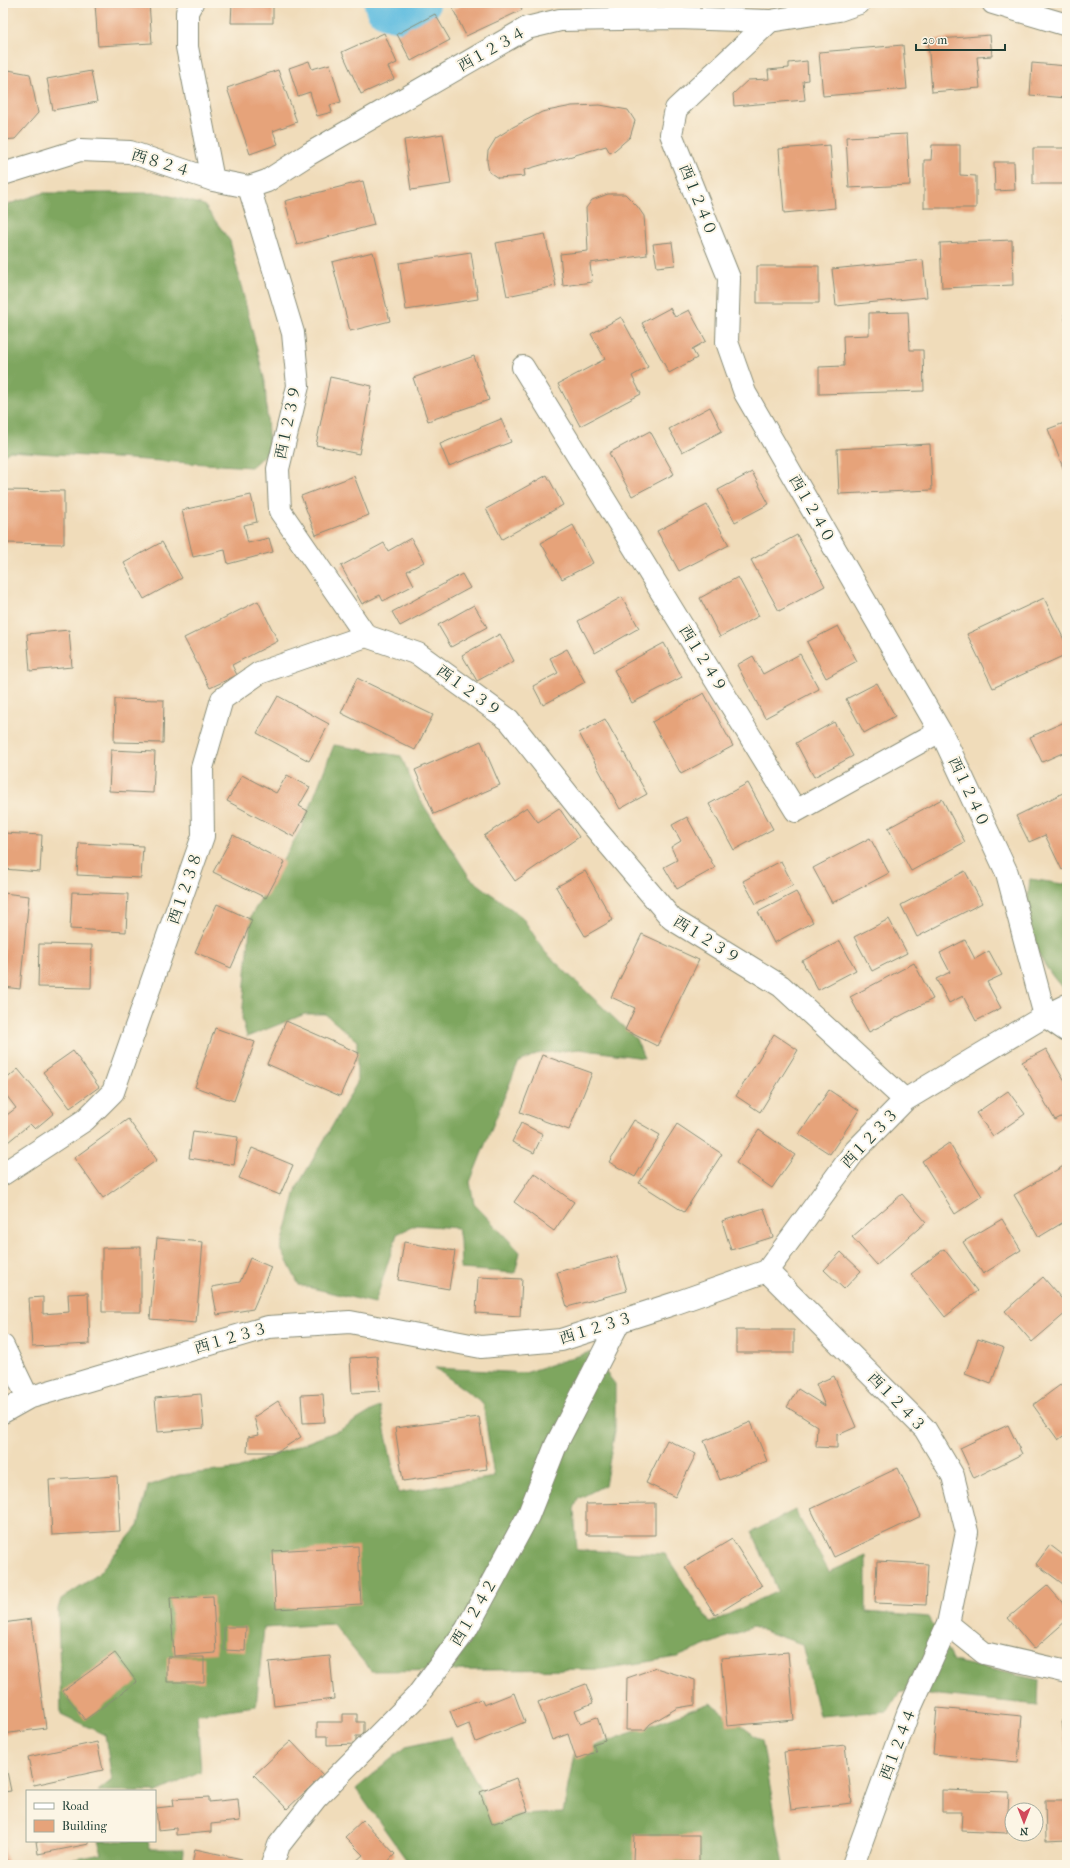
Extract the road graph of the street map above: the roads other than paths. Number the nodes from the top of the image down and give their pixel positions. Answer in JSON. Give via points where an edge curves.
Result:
{"nodes":[{"id":1,"x":192,"y":3,"type":"edge"},
{"id":2,"x":859,"y":3,"type":"edge"},
{"id":3,"x":993,"y":3,"type":"edge"},
{"id":4,"x":770,"y":20,"type":"junction"},
{"id":5,"x":1067,"y":25,"type":"edge"},
{"id":6,"x":3,"y":174,"type":"edge"},
{"id":7,"x":213,"y":180,"type":"junction"},
{"id":8,"x":249,"y":186,"type":"junction"},
{"id":9,"x":522,"y":367,"type":"dead end"},
{"id":10,"x":366,"y":636,"type":"junction"},
{"id":11,"x":940,"y":731,"type":"junction"},
{"id":12,"x":1067,"y":1005,"type":"edge"},
{"id":13,"x":1045,"y":1016,"type":"junction"},
{"id":14,"x":1067,"y":1031,"type":"edge"},
{"id":15,"x":905,"y":1100,"type":"junction"},
{"id":16,"x":3,"y":1174,"type":"edge"},
{"id":17,"x":767,"y":1271,"type":"junction"},
{"id":18,"x":619,"y":1322,"type":"junction"},
{"id":19,"x":3,"y":1346,"type":"edge"},
{"id":20,"x":28,"y":1398,"type":"junction"},
{"id":21,"x":3,"y":1412,"type":"edge"},
{"id":22,"x":948,"y":1624,"type":"junction"},
{"id":23,"x":1067,"y":1672,"type":"edge"},
{"id":24,"x":272,"y":1865,"type":"edge"},
{"id":25,"x":853,"y":1865,"type":"edge"}],
"edges":[{"from":1,"to":7,"type":"street","via":[[187,12],[187,47]]},
{"from":2,"to":4,"type":"street","name":"西１２３４","via":[[839,10]]},
{"from":3,"to":5,"type":"street"},
{"from":4,"to":8,"type":"street","name":"西１２３４","via":[[560,20],[527,28],[267,181]]},
{"from":4,"to":11,"type":"street","name":"西１２４０","via":[[676,109],[671,134],[729,278],[727,342],[745,393]]},
{"from":6,"to":7,"type":"street","name":"西８２４","via":[[80,150],[130,152]]},
{"from":7,"to":8,"type":"street","name":"西８２４"},
{"from":8,"to":10,"type":"street","name":"西１２３９","via":[[293,333],[298,386],[278,469],[280,510]]},
{"from":9,"to":11,"type":"street","name":"西１２４９","via":[[796,811]]},
{"from":10,"to":15,"type":"street","name":"西１２３９","via":[[418,654],[509,720],[589,821],[672,919],[781,986]]},
{"from":10,"to":16,"type":"street","name":"西１２３８","via":[[259,673],[222,699],[202,768],[203,836],[113,1092],[85,1120]]},
{"from":11,"to":13,"type":"street","name":"西１２４０","via":[[1007,873]]},
{"from":12,"to":13,"type":"street","name":"西１２３３"},
{"from":13,"to":14,"type":"street"},
{"from":13,"to":15,"type":"street","name":"西１２３３"},
{"from":15,"to":17,"type":"street","name":"西１２３３","via":[[854,1151]]},
{"from":17,"to":18,"type":"street","name":"西１２３３"},
{"from":17,"to":22,"type":"street","name":"西１２４３","via":[[925,1429],[953,1476],[966,1532]]},
{"from":18,"to":20,"type":"street","name":"西１２３３","via":[[561,1340],[481,1347],[350,1322],[268,1326]]},
{"from":18,"to":24,"type":"street","name":"西１２４２","via":[[556,1445],[528,1516],[466,1630],[417,1696],[316,1798],[279,1845]]},
{"from":19,"to":20,"type":"street"},
{"from":20,"to":21,"type":"street","name":"西１２３３"},
{"from":22,"to":23,"type":"street","via":[[984,1653]]},
{"from":22,"to":25,"type":"street","name":"西１２４４","via":[[908,1714]]}]}
